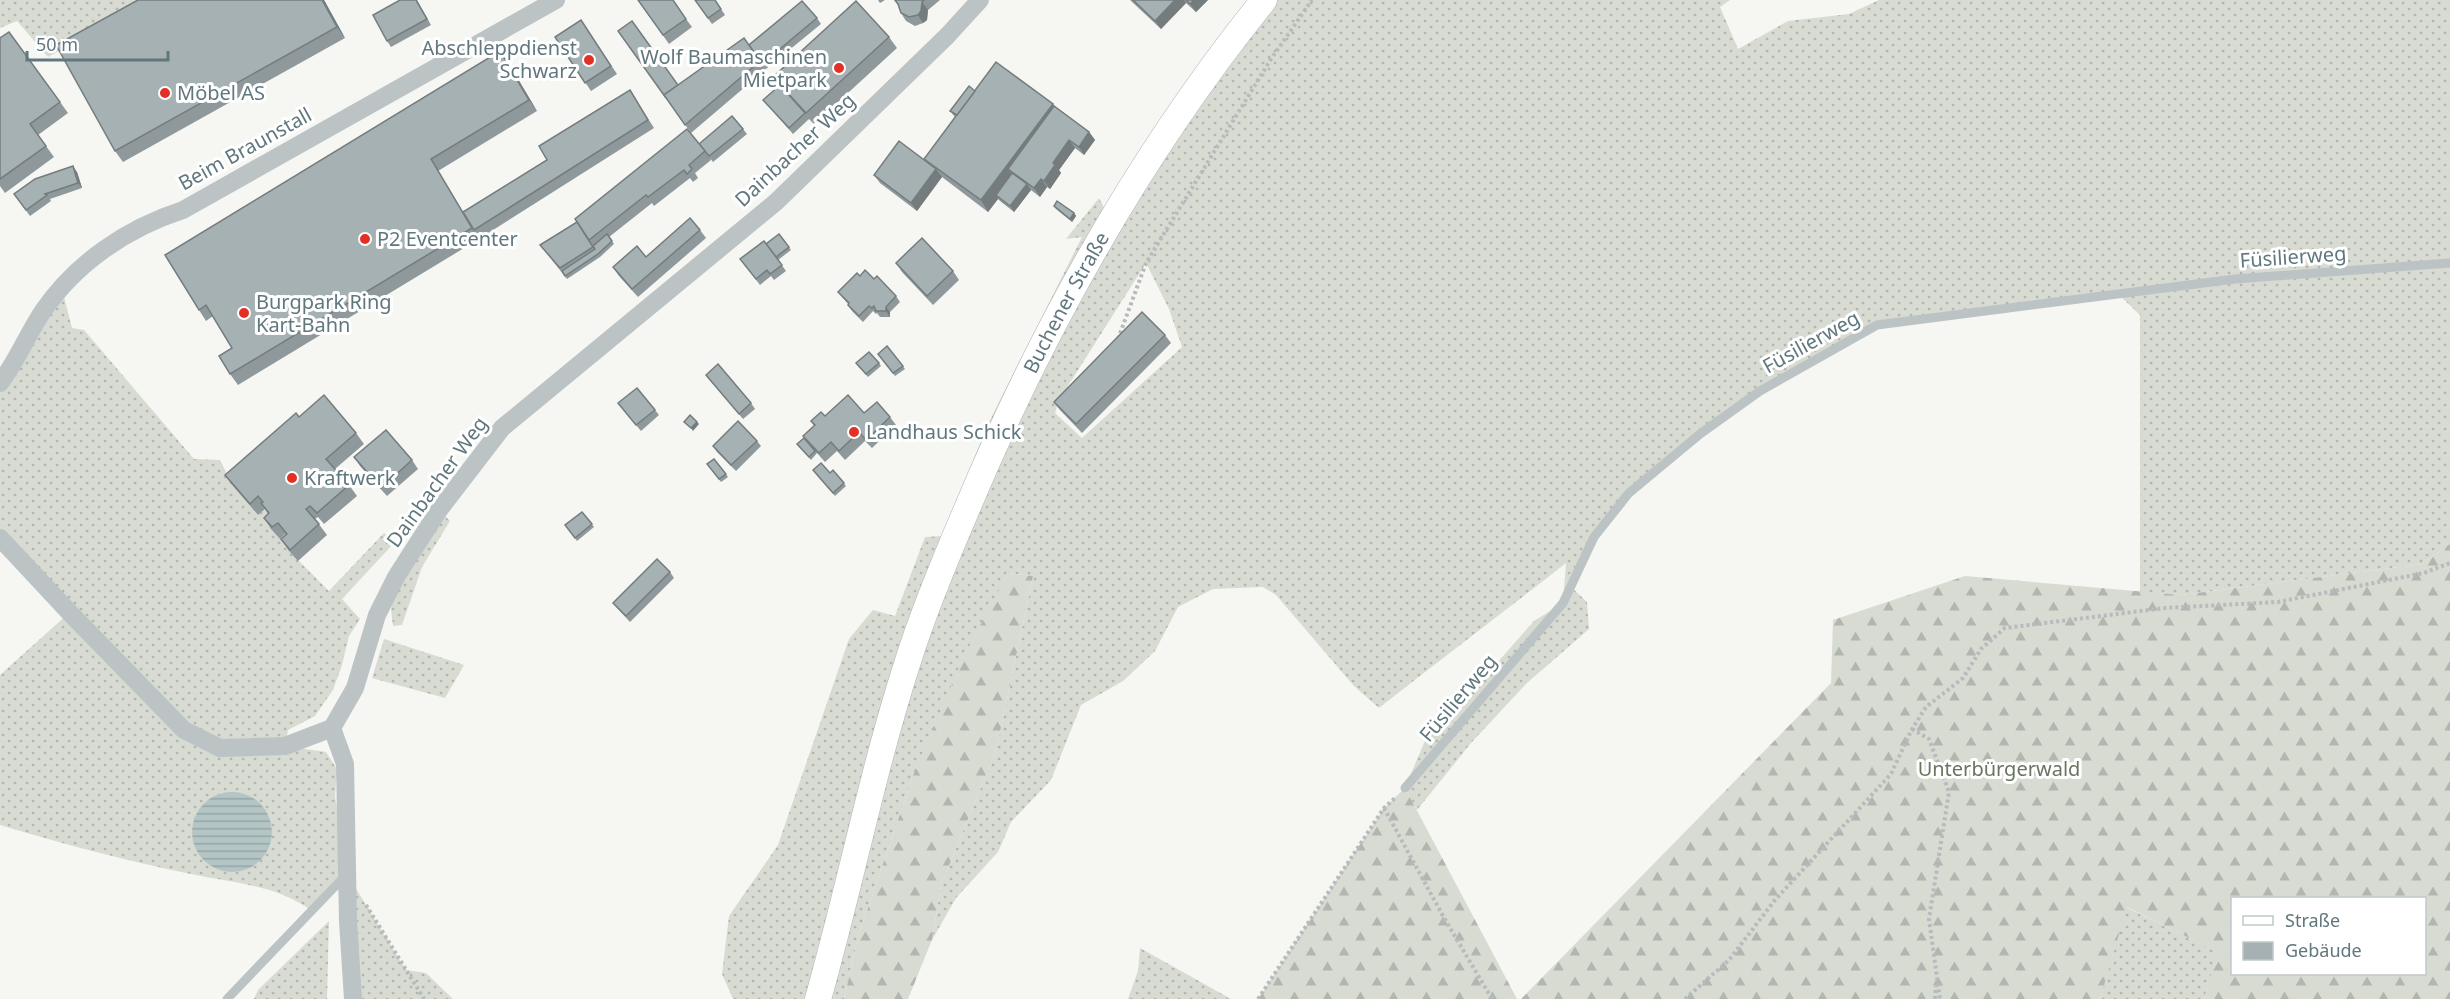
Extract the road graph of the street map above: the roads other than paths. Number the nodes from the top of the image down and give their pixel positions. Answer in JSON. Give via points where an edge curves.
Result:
{"nodes":[{"id":1,"x":556,"y":0,"type":"edge"},
{"id":2,"x":980,"y":0,"type":"edge"},
{"id":3,"x":1264,"y":0,"type":"edge"},
{"id":4,"x":2450,"y":263,"type":"edge"},
{"id":5,"x":0,"y":383,"type":"edge"},
{"id":6,"x":0,"y":537,"type":"edge"},
{"id":7,"x":332,"y":728,"type":"junction"},
{"id":8,"x":1406,"y":788,"type":"dead end"},
{"id":9,"x":347,"y":874,"type":"junction"},
{"id":10,"x":227,"y":999,"type":"edge"},
{"id":11,"x":354,"y":999,"type":"edge"},
{"id":12,"x":818,"y":999,"type":"edge"}],
"edges":[{"from":1,"to":5,"type":"street","name":"Beim Braunstall","via":[[183,210],[94,255],[42,312],[15,364]]},
{"from":2,"to":7,"type":"street","name":"Dainbacher Weg","via":[[776,202],[502,428],[439,510],[396,577],[377,615],[355,688]]},
{"from":3,"to":12,"type":"main road","name":"Buchener Straße","via":[[1225,48],[1130,188],[1037,354],[986,463],[919,631],[877,766]]},
{"from":4,"to":8,"type":"lane","name":"Füsilierweg","via":[[2235,279],[1877,325],[1760,391],[1629,493],[1594,537],[1563,603]]},
{"from":6,"to":7,"type":"street","via":[[184,730],[220,748],[285,746]]},
{"from":7,"to":9,"type":"street","via":[[345,764]]},
{"from":9,"to":10,"type":"lane"},
{"from":9,"to":11,"type":"street"}]}
